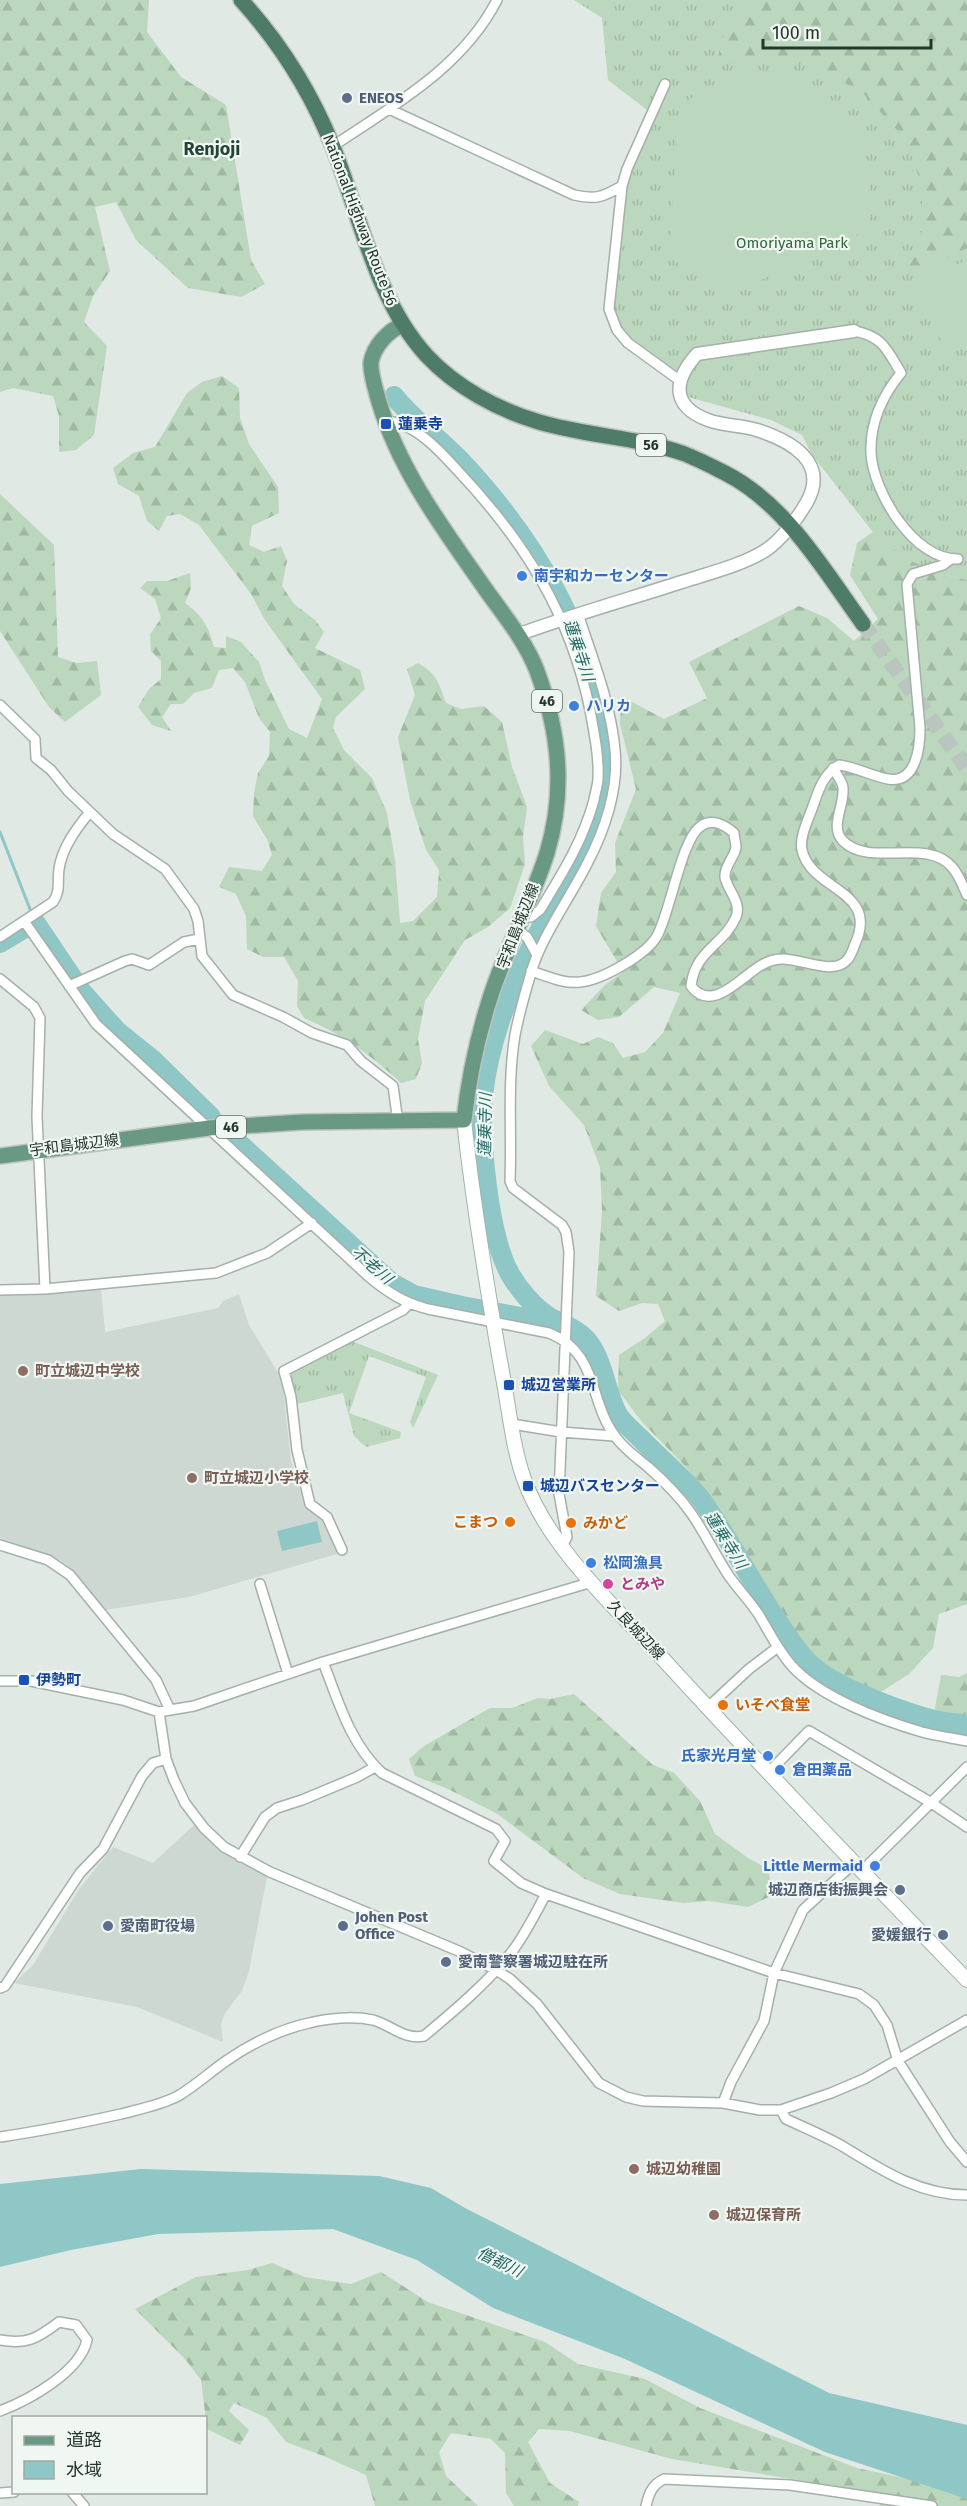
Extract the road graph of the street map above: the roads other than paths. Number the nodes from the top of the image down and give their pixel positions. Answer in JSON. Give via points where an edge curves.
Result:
{"nodes":[{"id":1,"x":241,"y":0,"type":"edge"},
{"id":2,"x":497,"y":0,"type":"edge"},
{"id":3,"x":665,"y":84,"type":"dead end"},
{"id":4,"x":389,"y":109,"type":"junction"},
{"id":5,"x":333,"y":146,"type":"junction"},
{"id":6,"x":622,"y":186,"type":"junction"},
{"id":7,"x":402,"y":325,"type":"junction"},
{"id":8,"x":855,"y":331,"type":"joint"},
{"id":9,"x":679,"y":380,"type":"junction"},
{"id":10,"x":385,"y":421,"type":"junction"},
{"id":11,"x":789,"y":525,"type":"junction"},
{"id":12,"x":578,"y":614,"type":"junction"},
{"id":13,"x":561,"y":620,"type":"junction"},
{"id":14,"x":863,"y":624,"type":"tunnel mouth"},
{"id":15,"x":517,"y":635,"type":"junction"},
{"id":16,"x":0,"y":705,"type":"edge"},
{"id":17,"x":833,"y":768,"type":"junction"},
{"id":18,"x":89,"y":813,"type":"junction"},
{"id":19,"x":967,"y":896,"type":"edge"},
{"id":20,"x":24,"y":921,"type":"junction"},
{"id":21,"x":519,"y":922,"type":"junction"},
{"id":22,"x":0,"y":937,"type":"edge"},
{"id":23,"x":199,"y":939,"type":"junction"},
{"id":24,"x":537,"y":955,"type":"junction"},
{"id":25,"x":531,"y":971,"type":"junction"},
{"id":26,"x":0,"y":979,"type":"edge"},
{"id":27,"x":69,"y":986,"type":"junction"},
{"id":28,"x":464,"y":1120,"type":"junction"},
{"id":29,"x":398,"y":1122,"type":"junction"},
{"id":30,"x":208,"y":1128,"type":"junction"},
{"id":31,"x":38,"y":1149,"type":"junction"},
{"id":32,"x":0,"y":1156,"type":"edge"},
{"id":33,"x":312,"y":1223,"type":"junction"},
{"id":34,"x":45,"y":1289,"type":"junction"},
{"id":35,"x":0,"y":1290,"type":"edge"},
{"id":36,"x":409,"y":1304,"type":"junction"},
{"id":37,"x":493,"y":1321,"type":"junction"},
{"id":38,"x":564,"y":1339,"type":"junction"},
{"id":39,"x":512,"y":1424,"type":"junction"},
{"id":40,"x":561,"y":1432,"type":"junction"},
{"id":41,"x":614,"y":1436,"type":"junction"},
{"id":42,"x":0,"y":1545,"type":"edge"},
{"id":43,"x":562,"y":1546,"type":"junction"},
{"id":44,"x":342,"y":1550,"type":"dead end"},
{"id":45,"x":592,"y":1582,"type":"junction"},
{"id":46,"x":260,"y":1584,"type":"dead end"},
{"id":47,"x":778,"y":1647,"type":"junction"},
{"id":48,"x":323,"y":1662,"type":"junction"},
{"id":49,"x":288,"y":1674,"type":"junction"},
{"id":50,"x":0,"y":1681,"type":"edge"},
{"id":51,"x":707,"y":1708,"type":"junction"},
{"id":52,"x":170,"y":1710,"type":"junction"},
{"id":53,"x":159,"y":1712,"type":"junction"},
{"id":54,"x":967,"y":1741,"type":"edge"},
{"id":55,"x":166,"y":1759,"type":"junction"},
{"id":56,"x":375,"y":1767,"type":"junction"},
{"id":57,"x":967,"y":1767,"type":"edge"},
{"id":58,"x":769,"y":1772,"type":"junction"},
{"id":59,"x":930,"y":1802,"type":"junction"},
{"id":60,"x":967,"y":1827,"type":"edge"},
{"id":61,"x":240,"y":1857,"type":"junction"},
{"id":62,"x":858,"y":1867,"type":"junction"},
{"id":63,"x":546,"y":1894,"type":"junction"},
{"id":64,"x":496,"y":1970,"type":"junction"},
{"id":65,"x":774,"y":1973,"type":"junction"},
{"id":66,"x":967,"y":1980,"type":"edge"},
{"id":67,"x":0,"y":1988,"type":"edge"},
{"id":68,"x":967,"y":2020,"type":"edge"},
{"id":69,"x":898,"y":2061,"type":"junction"},
{"id":70,"x":723,"y":2103,"type":"junction"},
{"id":71,"x":781,"y":2110,"type":"junction"},
{"id":72,"x":0,"y":2138,"type":"edge"},
{"id":73,"x":967,"y":2162,"type":"edge"},
{"id":74,"x":967,"y":2195,"type":"edge"},
{"id":75,"x":0,"y":2340,"type":"edge"},
{"id":76,"x":0,"y":2411,"type":"edge"},
{"id":77,"x":73,"y":2494,"type":"edge"},
{"id":78,"x":84,"y":2506,"type":"edge"},
{"id":79,"x":646,"y":2506,"type":"edge"},
{"id":80,"x":932,"y":2506,"type":"edge"}],
"edges":[{"from":1,"to":5,"type":"highway","name":"National Highway Route 56","number":"56","via":[[265,26],[305,85]]},
{"from":2,"to":4,"type":"street","via":[[466,45],[438,73]]},
{"from":3,"to":6,"type":"street"},
{"from":4,"to":5,"type":"street"},
{"from":4,"to":6,"type":"street","via":[[574,195],[592,199]]},
{"from":5,"to":7,"type":"highway","name":"National Highway Route 56","number":"56","via":[[383,285]]},
{"from":6,"to":9,"type":"street","via":[[609,309],[617,330],[628,343]]},
{"from":7,"to":10,"type":"main road","name":"宇和島城辺線","number":"46","via":[[382,340],[371,362]]},
{"from":7,"to":11,"type":"highway","name":"National Highway Route 56","number":"56","via":[[427,356],[455,381],[498,407],[540,422],[682,453],[727,474],[765,500]]},
{"from":8,"to":9,"type":"street","via":[[697,354]]},
{"from":8,"to":17,"type":"street","via":[[870,333],[882,343],[901,373],[876,417],[871,450],[879,487],[910,535],[930,550],[955,559],[913,574],[907,584],[920,728],[920,747],[913,768],[903,777],[889,779],[855,767]]},
{"from":9,"to":11,"type":"street","via":[[678,392],[684,405],[694,413],[784,441],[814,468],[814,485],[807,502]]},
{"from":10,"to":13,"type":"street","via":[[407,426],[446,457],[490,505],[517,541]]},
{"from":10,"to":15,"type":"main road","name":"宇和島城辺線","number":"46","via":[[417,487]]},
{"from":11,"to":12,"type":"street","via":[[765,550],[737,562]]},
{"from":11,"to":14,"type":"highway","name":"National Highway Route 56","number":"56"},
{"from":12,"to":13,"type":"street"},
{"from":12,"to":24,"type":"street","via":[[610,720],[615,777],[599,838]]},
{"from":13,"to":15,"type":"street"},
{"from":13,"to":21,"type":"street","via":[[582,674],[599,780],[578,848],[540,910]]},
{"from":15,"to":21,"type":"main road","name":"宇和島城辺線","number":"46","via":[[536,668],[556,732],[558,767],[556,810],[547,853]]},
{"from":16,"to":18,"type":"street","via":[[35,739],[36,758]]},
{"from":17,"to":19,"type":"street","via":[[843,786],[837,825],[841,839],[852,848],[868,852],[918,853],[939,859],[951,866]]},
{"from":17,"to":25,"type":"street","via":[[817,794],[802,849],[810,865],[857,907],[860,933],[847,961],[836,968],[781,959],[759,966],[721,994],[705,996],[696,992],[693,975],[705,952],[723,937],[737,915],[725,874],[736,847],[734,833],[713,822],[696,831],[684,856],[666,918],[656,938],[639,955],[580,982],[561,981]]},
{"from":18,"to":20,"type":"street","via":[[63,855],[58,894],[53,902]]},
{"from":18,"to":23,"type":"street","via":[[165,869],[194,909]]},
{"from":20,"to":22,"type":"street"},
{"from":20,"to":27,"type":"street"},
{"from":21,"to":24,"type":"street"},
{"from":21,"to":28,"type":"main road","name":"宇和島城辺線","number":"46","via":[[477,1040]]},
{"from":23,"to":27,"type":"street","via":[[184,942],[149,965],[132,959]]},
{"from":23,"to":29,"type":"street","via":[[202,956],[233,995],[312,1033],[347,1045],[393,1086]]},
{"from":24,"to":25,"type":"street"},
{"from":25,"to":38,"type":"street","via":[[515,1035],[510,1181],[513,1188],[566,1232],[569,1252]]},
{"from":26,"to":31,"type":"street","via":[[34,1007],[40,1018]]},
{"from":27,"to":30,"type":"street","via":[[96,1024]]},
{"from":28,"to":29,"type":"main road","name":"宇和島城辺線","number":"46"},
{"from":28,"to":37,"type":"main road","name":"久良城辺線"},
{"from":29,"to":30,"type":"main road","name":"宇和島城辺線","number":"46"},
{"from":30,"to":31,"type":"main road","name":"宇和島城辺線","number":"46"},
{"from":30,"to":33,"type":"street"},
{"from":31,"to":32,"type":"main road","name":"宇和島城辺線","number":"46"},
{"from":31,"to":34,"type":"street"},
{"from":33,"to":34,"type":"street","via":[[267,1252],[216,1273]]},
{"from":33,"to":36,"type":"street","via":[[368,1276]]},
{"from":34,"to":35,"type":"street"},
{"from":36,"to":37,"type":"street"},
{"from":36,"to":44,"type":"street","via":[[284,1371],[310,1504],[327,1517]]},
{"from":37,"to":38,"type":"street"},
{"from":37,"to":39,"type":"main road","name":"久良城辺線"},
{"from":38,"to":40,"type":"street"},
{"from":38,"to":41,"type":"street","via":[[577,1351],[589,1373]]},
{"from":39,"to":40,"type":"street"},
{"from":39,"to":43,"type":"main road","name":"久良城辺線","via":[[524,1479]]},
{"from":40,"to":41,"type":"street"},
{"from":40,"to":43,"type":"street","via":[[559,1494],[567,1537]]},
{"from":41,"to":47,"type":"street","via":[[664,1480],[690,1512]]},
{"from":42,"to":52,"type":"street","via":[[48,1560],[70,1575],[156,1680]]},
{"from":43,"to":45,"type":"main road","name":"久良城辺線"},
{"from":45,"to":48,"type":"street"},
{"from":45,"to":51,"type":"main road","name":"久良城辺線"},
{"from":46,"to":49,"type":"street"},
{"from":47,"to":51,"type":"street"},
{"from":47,"to":54,"type":"street","via":[[791,1665],[824,1692],[923,1732]]},
{"from":48,"to":49,"type":"street"},
{"from":48,"to":56,"type":"street","via":[[350,1730]]},
{"from":49,"to":52,"type":"street","via":[[194,1706]]},
{"from":50,"to":53,"type":"street","via":[[31,1682],[123,1700]]},
{"from":51,"to":58,"type":"main road","name":"久良城辺線"},
{"from":52,"to":53,"type":"street"},
{"from":53,"to":55,"type":"street"},
{"from":55,"to":61,"type":"street","via":[[185,1803],[204,1828]]},
{"from":55,"to":67,"type":"street","via":[[153,1763],[142,1776],[103,1849],[80,1874],[33,1947]]},
{"from":56,"to":61,"type":"street","via":[[277,1808],[264,1817]]},
{"from":56,"to":63,"type":"street","via":[[496,1829],[505,1841],[494,1860],[521,1883]]},
{"from":57,"to":59,"type":"street"},
{"from":58,"to":59,"type":"street","via":[[809,1731]]},
{"from":58,"to":62,"type":"main road","name":"久良城辺線"},
{"from":59,"to":60,"type":"street"},
{"from":59,"to":62,"type":"street"},
{"from":61,"to":64,"type":"street"},
{"from":62,"to":65,"type":"street","via":[[810,1900]]},
{"from":62,"to":66,"type":"main road","name":"久良城辺線"},
{"from":63,"to":64,"type":"street","via":[[527,1930]]},
{"from":63,"to":65,"type":"street"},
{"from":64,"to":70,"type":"street","via":[[537,2004],[605,2087],[643,2101]]},
{"from":64,"to":72,"type":"street","via":[[424,2036],[416,2038],[362,2019],[312,2022],[244,2050],[177,2096],[147,2108]]},
{"from":65,"to":69,"type":"street","via":[[859,1994],[874,2005],[887,2025]]},
{"from":65,"to":70,"type":"street","via":[[764,2021]]},
{"from":68,"to":69,"type":"street"},
{"from":69,"to":71,"type":"street","via":[[831,2093]]},
{"from":69,"to":73,"type":"street"},
{"from":70,"to":71,"type":"street"},
{"from":71,"to":74,"type":"street","via":[[786,2119],[906,2182],[939,2194]]},
{"from":75,"to":76,"type":"street","via":[[32,2340],[59,2322],[76,2325],[87,2340],[84,2353],[71,2369]]},
{"from":77,"to":78,"type":"street"},
{"from":79,"to":80,"type":"street","via":[[650,2491],[664,2479],[790,2485]]}]}
